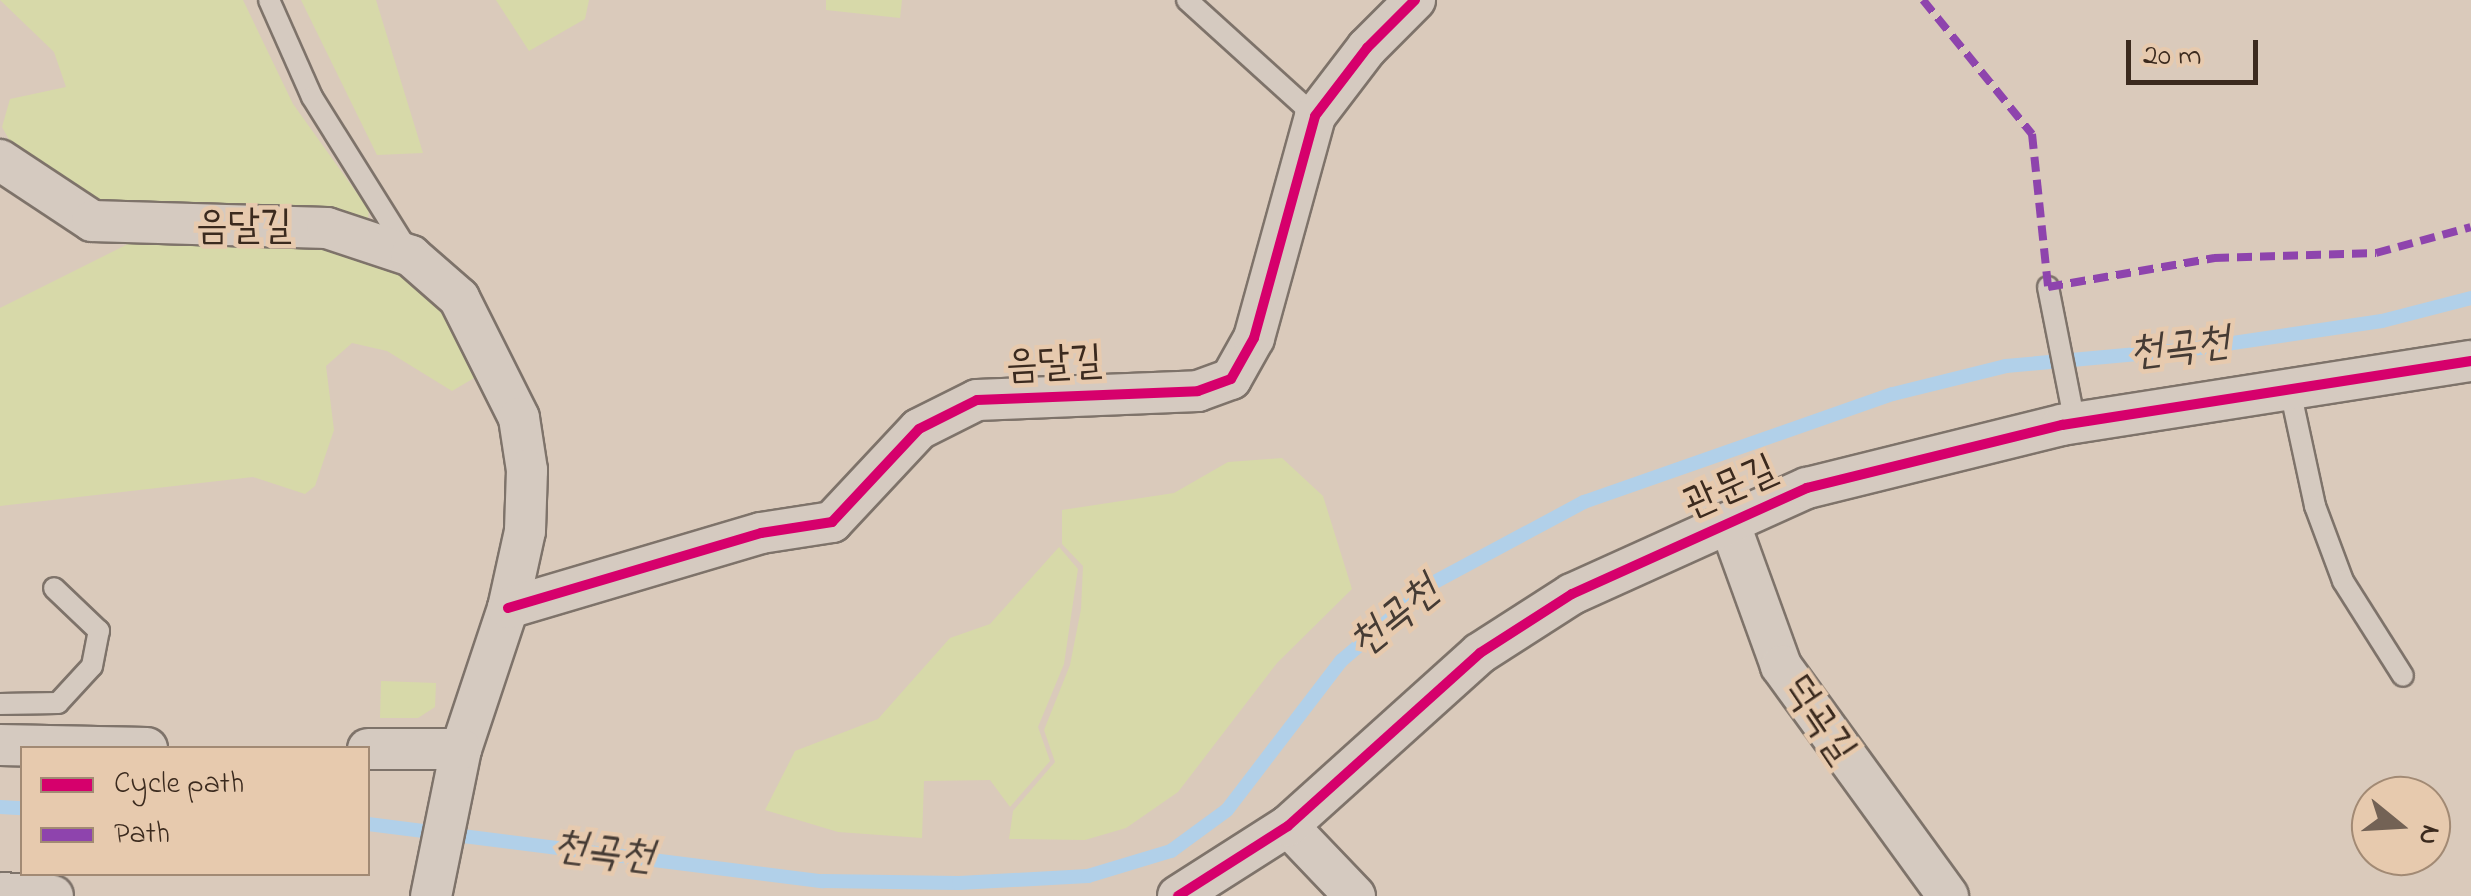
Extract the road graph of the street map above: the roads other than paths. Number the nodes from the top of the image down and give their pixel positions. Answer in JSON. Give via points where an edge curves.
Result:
{"nodes":[{"id":1,"x":269,"y":0,"type":"edge"},
{"id":2,"x":1187,"y":0,"type":"edge"},
{"id":3,"x":1414,"y":0,"type":"edge"},
{"id":4,"x":1316,"y":116,"type":"junction"},
{"id":5,"x":0,"y":160,"type":"edge"},
{"id":6,"x":411,"y":256,"type":"junction"},
{"id":7,"x":2049,"y":293,"type":"dead end"},
{"id":8,"x":2471,"y":361,"type":"edge"},
{"id":9,"x":2290,"y":390,"type":"junction"},
{"id":10,"x":2073,"y":416,"type":"junction"},
{"id":11,"x":1729,"y":522,"type":"junction"},
{"id":12,"x":54,"y":588,"type":"dead end"},
{"id":13,"x":508,"y":608,"type":"junction"},
{"id":14,"x":2403,"y":676,"type":"dead end"},
{"id":15,"x":0,"y":704,"type":"edge"},
{"id":16,"x":0,"y":745,"type":"edge"},
{"id":17,"x":49,"y":746,"type":"edge"},
{"id":18,"x":370,"y":749,"type":"edge"},
{"id":19,"x":457,"y":763,"type":"junction"},
{"id":20,"x":1288,"y":826,"type":"junction"},
{"id":21,"x":432,"y":888,"type":"edge"},
{"id":22,"x":0,"y":893,"type":"edge"},
{"id":23,"x":54,"y":896,"type":"edge"},
{"id":24,"x":1178,"y":896,"type":"edge"},
{"id":25,"x":1355,"y":896,"type":"edge"},
{"id":26,"x":1948,"y":896,"type":"edge"}],
"edges":[{"from":1,"to":6,"type":"lane","via":[[312,97]]},
{"from":2,"to":4,"type":"lane"},
{"from":3,"to":4,"type":"street","name":"음달길","via":[[1366,48]]},
{"from":4,"to":13,"type":"street","name":"음달길","via":[[1254,338],[1231,379],[1198,391],[977,400],[919,430],[832,522],[760,533]]},
{"from":5,"to":6,"type":"street","name":"음달길","via":[[92,221],[327,228]]},
{"from":6,"to":13,"type":"street","name":"음달길","via":[[460,298],[519,418],[527,470],[525,531]]},
{"from":7,"to":10,"type":"lane"},
{"from":8,"to":9,"type":"street","name":"관문길"},
{"from":9,"to":10,"type":"street","name":"관문길"},
{"from":9,"to":14,"type":"lane","via":[[2316,506],[2338,568],[2362,620]]},
{"from":10,"to":11,"type":"street","name":"관문길","via":[[1807,488]]},
{"from":11,"to":20,"type":"street","name":"관문길","via":[[1572,594],[1480,652]]},
{"from":11,"to":26,"type":"street","name":"덕곡길","via":[[1781,666]]},
{"from":12,"to":15,"type":"lane","via":[[99,631],[92,666],[58,703]]},
{"from":13,"to":19,"type":"street","name":"음달길"},
{"from":16,"to":17,"type":"street"},
{"from":18,"to":19,"type":"street"},
{"from":19,"to":21,"type":"street","name":"음달길"},
{"from":20,"to":24,"type":"street","name":"관문길"},
{"from":20,"to":25,"type":"street"},
{"from":22,"to":23,"type":"street"}]}
